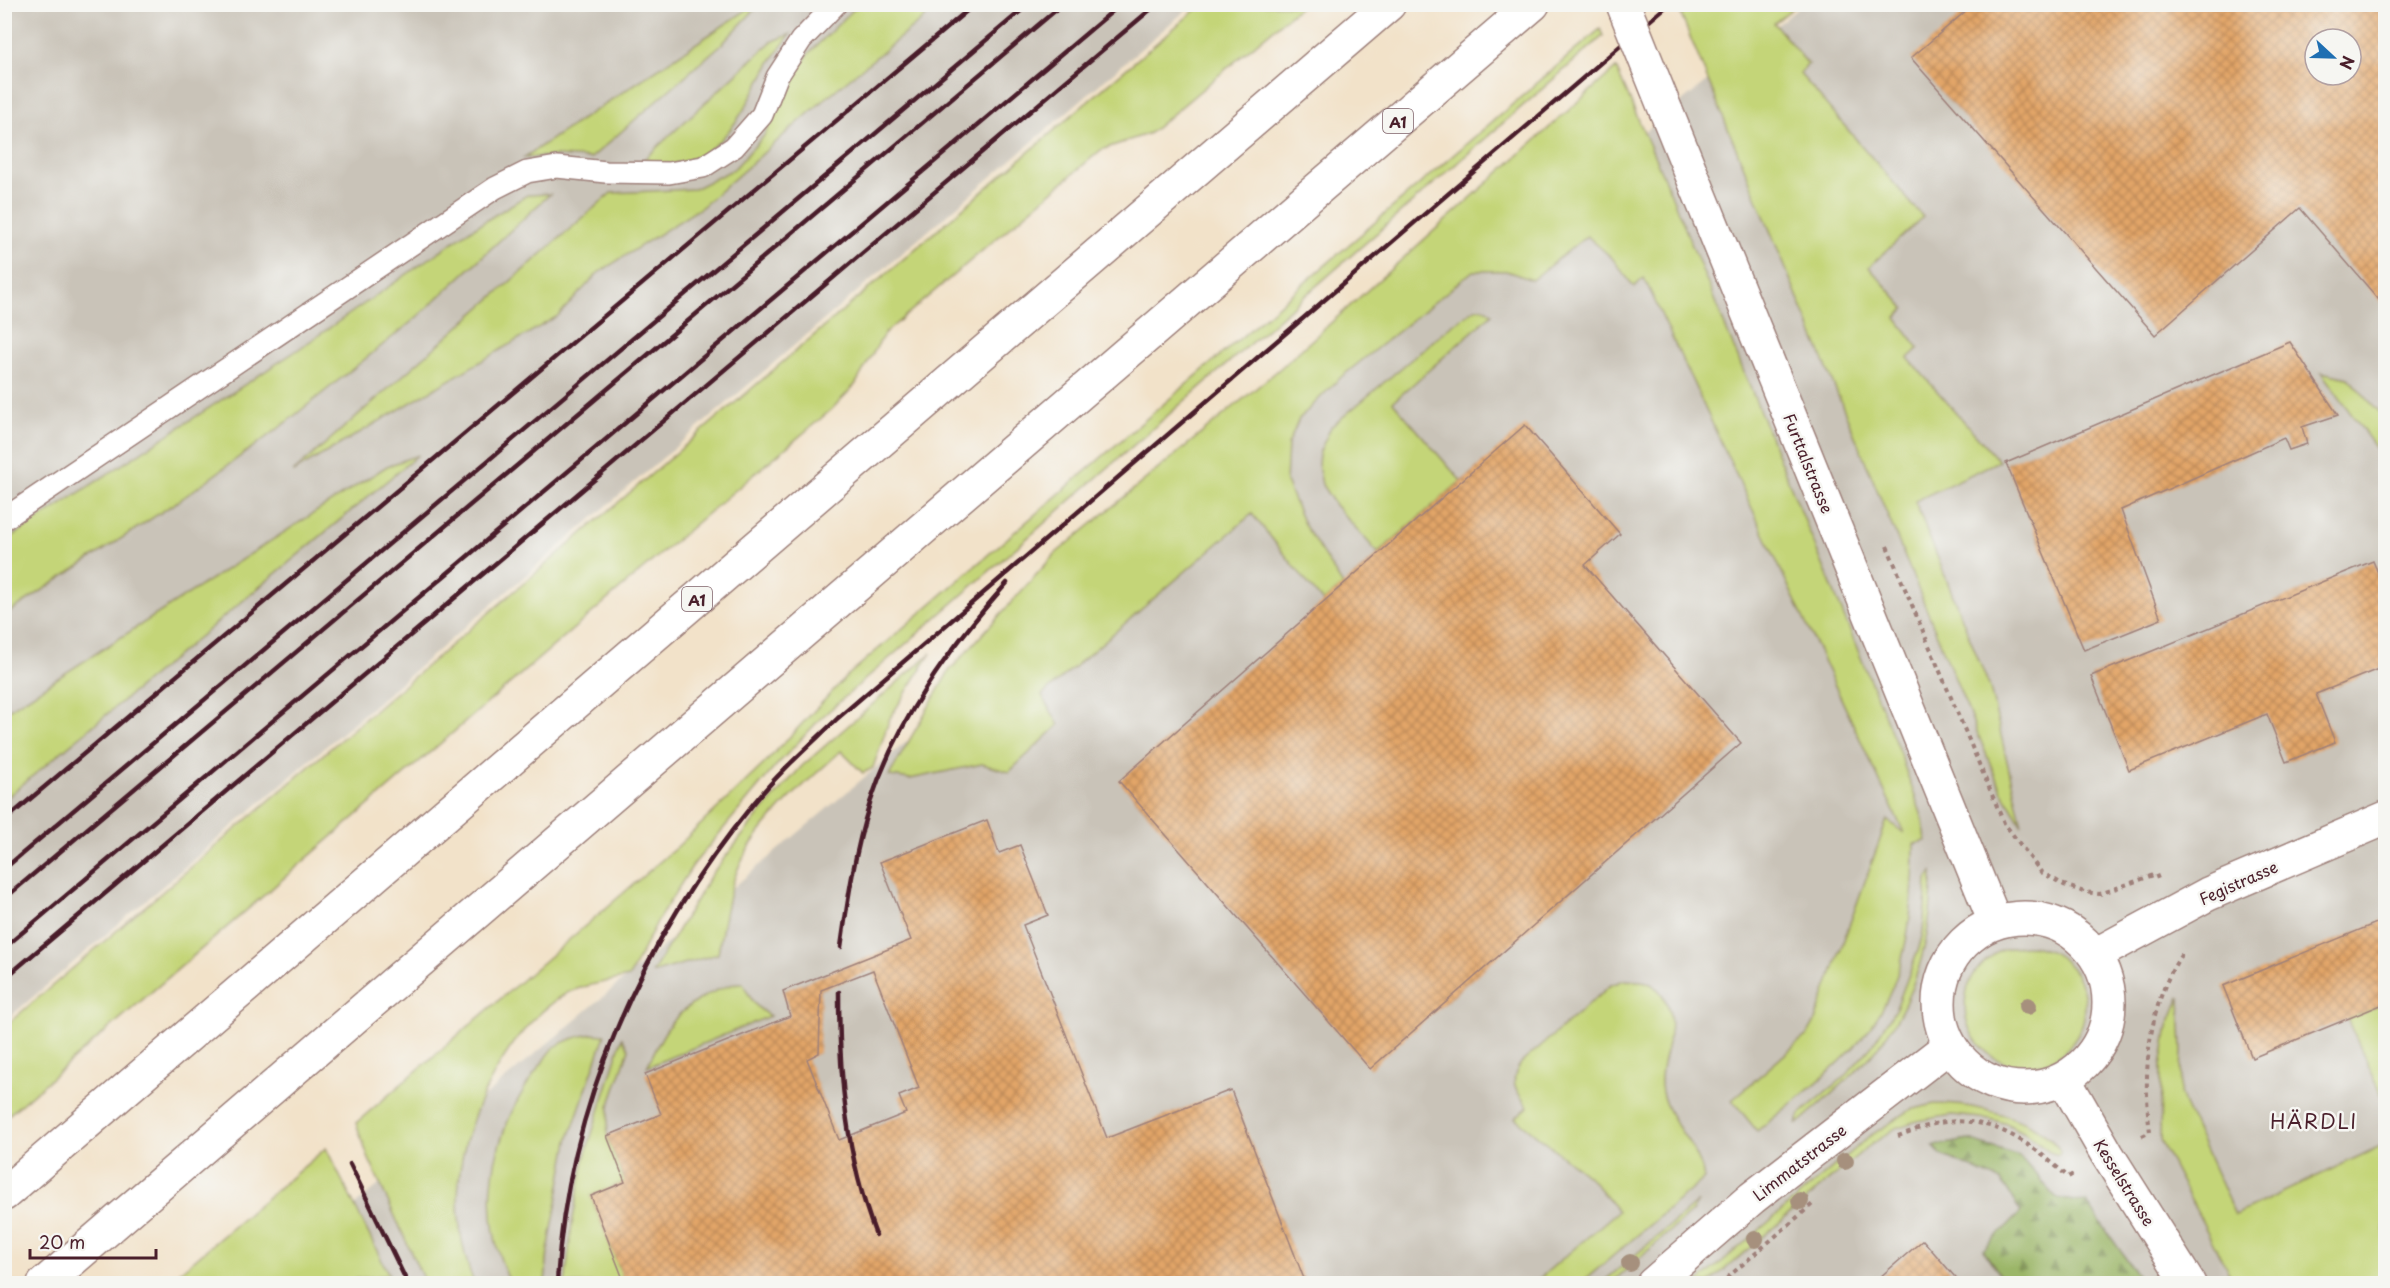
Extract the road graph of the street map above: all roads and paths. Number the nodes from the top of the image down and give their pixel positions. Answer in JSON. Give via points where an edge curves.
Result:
{"nodes":[{"id":1,"x":836,"y":4,"type":"edge"},
{"id":2,"x":1389,"y":4,"type":"edge"},
{"id":3,"x":1533,"y":4,"type":"edge"},
{"id":4,"x":1623,"y":4,"type":"edge"},
{"id":5,"x":4,"y":519,"type":"edge"},
{"id":6,"x":1884,"y":537,"type":"dead end"},
{"id":7,"x":2385,"y":818,"type":"edge"},
{"id":8,"x":2156,"y":874,"type":"dead end"},
{"id":9,"x":1995,"y":922,"type":"junction"},
{"id":10,"x":2186,"y":947,"type":"dead end"},
{"id":11,"x":2095,"y":955,"type":"junction"},
{"id":12,"x":1949,"y":1046,"type":"junction"},
{"id":13,"x":2064,"y":1079,"type":"junction"},
{"id":14,"x":2150,"y":1132,"type":"dead end"},
{"id":15,"x":1897,"y":1137,"type":"dead end"},
{"id":16,"x":2068,"y":1177,"type":"dead end"},
{"id":17,"x":4,"y":1194,"type":"edge"},
{"id":18,"x":1817,"y":1200,"type":"dead end"},
{"id":19,"x":44,"y":1284,"type":"edge"},
{"id":20,"x":1653,"y":1284,"type":"edge"},
{"id":21,"x":1720,"y":1284,"type":"edge"},
{"id":22,"x":2189,"y":1284,"type":"edge"}],
"edges":[{"from":1,"to":5,"type":"lane","via":[[801,40],[777,77],[762,115],[734,147],[703,167],[669,173],[557,167],[527,172],[495,188]]},
{"from":2,"to":17,"type":"main road","number":"A1"},
{"from":3,"to":19,"type":"main road","number":"A1"},
{"from":4,"to":9,"type":"main road","name":"Furttalstrasse","bridge":true},
{"from":6,"to":8,"type":"path","via":[[2004,823],[2041,872],[2064,885],[2100,894]]},
{"from":7,"to":11,"type":"main road","name":"Fegistrasse","via":[[2208,894]]},
{"from":9,"to":11,"type":"main road","via":[[2022,917],[2044,920],[2064,927]]},
{"from":9,"to":12,"type":"main road","via":[[1970,937],[1950,960],[1943,978],[1939,1018]]},
{"from":10,"to":14,"type":"path","via":[[2164,990],[2154,1025],[2145,1097]]},
{"from":11,"to":13,"type":"main road","via":[[2106,981],[2109,1010],[2102,1038],[2086,1062]]},
{"from":12,"to":13,"type":"main road","via":[[1966,1066],[1988,1081],[2013,1088],[2038,1088]]},
{"from":12,"to":20,"type":"main road","name":"Limmatstrasse","via":[[1752,1198]]},
{"from":13,"to":22,"type":"main road","name":"Kesselstrasse"},
{"from":15,"to":16,"type":"path","via":[[1934,1124],[1970,1122],[2009,1132],[2043,1154]]},
{"from":18,"to":21,"type":"path"}]}
